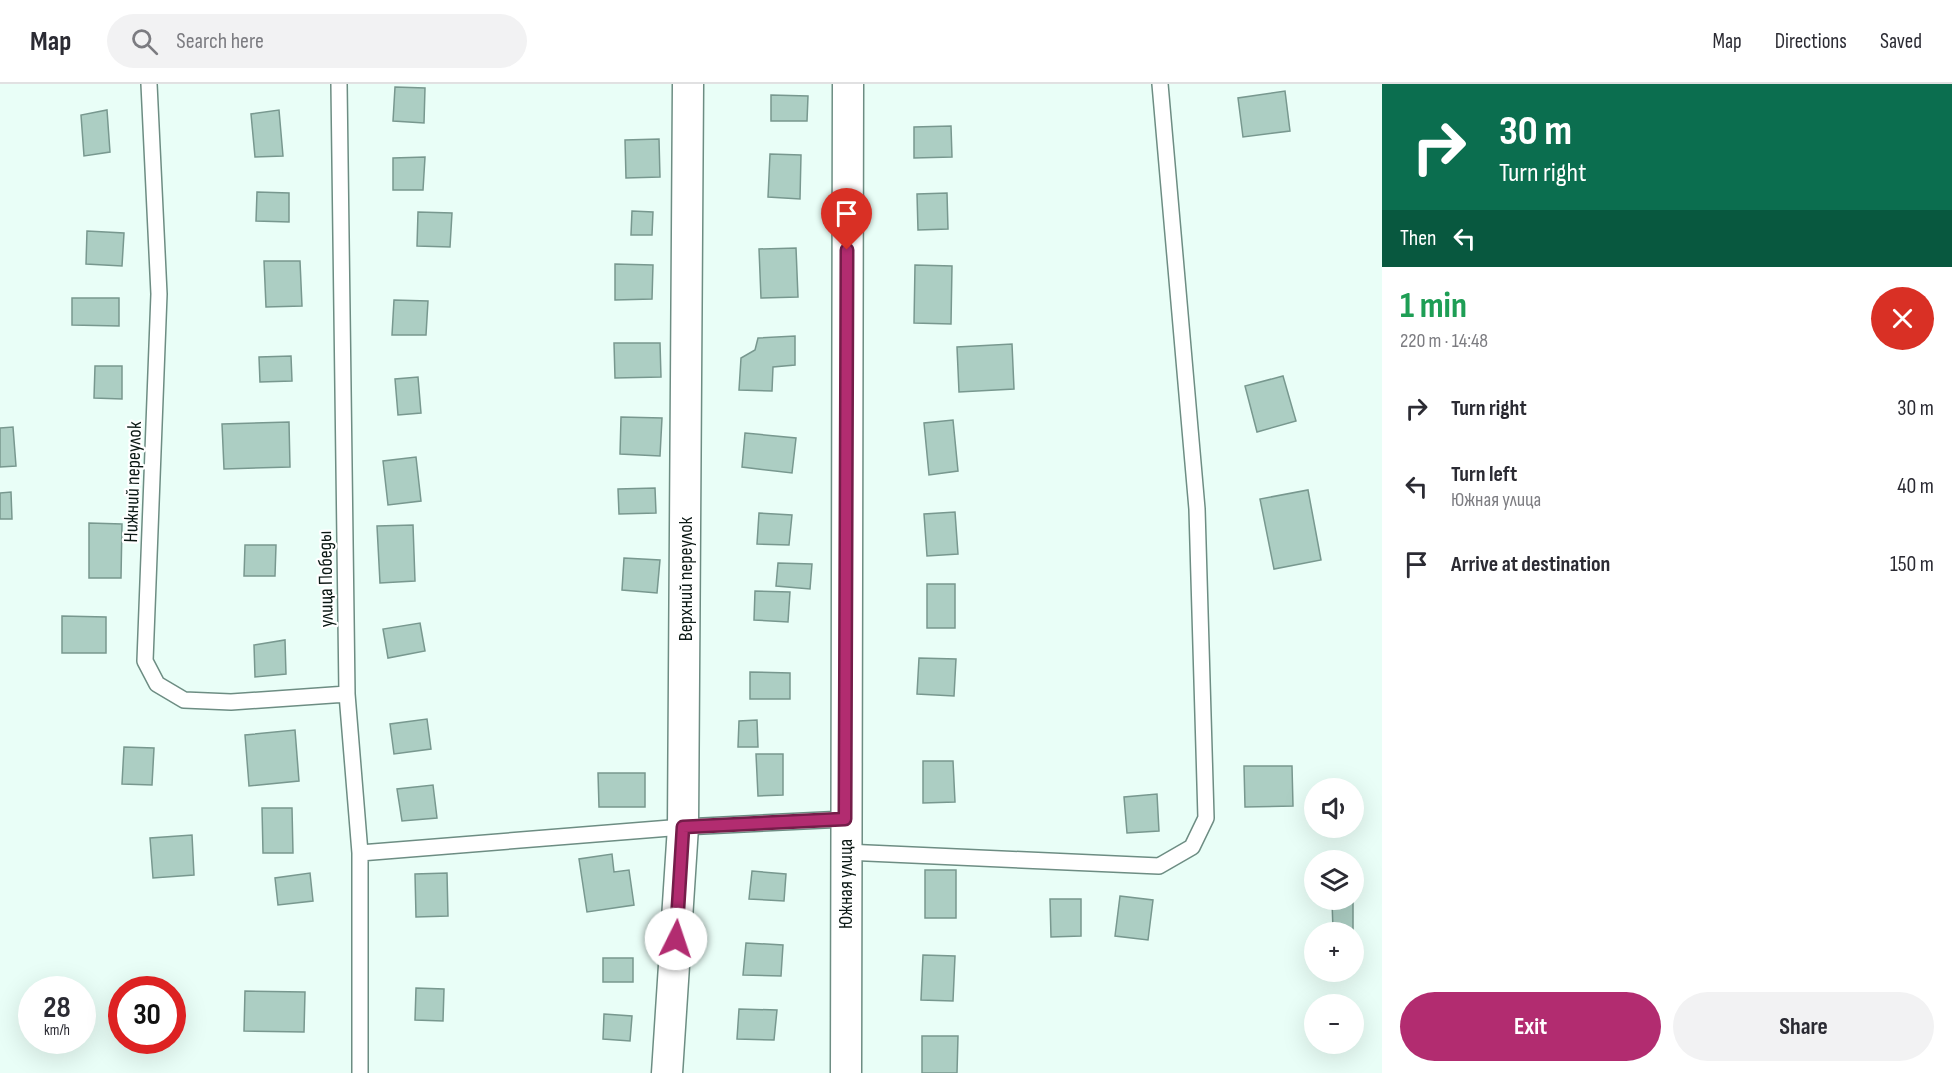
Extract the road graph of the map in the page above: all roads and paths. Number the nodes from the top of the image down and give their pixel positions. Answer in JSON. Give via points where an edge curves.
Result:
{"nodes":[{"id":1,"x":149,"y":84,"type":"edge"},
{"id":2,"x":339,"y":84,"type":"edge"},
{"id":3,"x":688,"y":84,"type":"edge"},
{"id":4,"x":848,"y":84,"type":"edge"},
{"id":5,"x":1160,"y":84,"type":"edge"},
{"id":6,"x":347,"y":694,"type":"junction"},
{"id":7,"x":845,"y":819,"type":"junction"},
{"id":8,"x":683,"y":827,"type":"junction"},
{"id":9,"x":845,"y":852,"type":"junction"},
{"id":10,"x":360,"y":853,"type":"junction"},
{"id":11,"x":360,"y":1073,"type":"edge"},
{"id":12,"x":667,"y":1073,"type":"edge"},
{"id":13,"x":846,"y":1073,"type":"edge"}],
"edges":[{"from":1,"to":6,"type":"lane","name":"Нижний переулок","via":[[159,294],[146,661],[157,684],[184,700],[231,702]]},
{"from":2,"to":6,"type":"lane","name":"улица Победы"},
{"from":3,"to":8,"type":"street","name":"Верхний переулок"},
{"from":4,"to":7,"type":"street","name":"Южная улица"},
{"from":5,"to":9,"type":"lane","via":[[1197,509],[1206,818],[1192,848],[1159,866]]},
{"from":6,"to":10,"type":"lane","name":"улица Победы"},
{"from":7,"to":8,"type":"lane"},
{"from":7,"to":9,"type":"street","name":"Южная улица"},
{"from":8,"to":10,"type":"lane"},
{"from":8,"to":12,"type":"street","name":"Верхний переулок"},
{"from":9,"to":13,"type":"street","name":"Южная улица"},
{"from":10,"to":11,"type":"lane","name":"улица Победы"}]}
